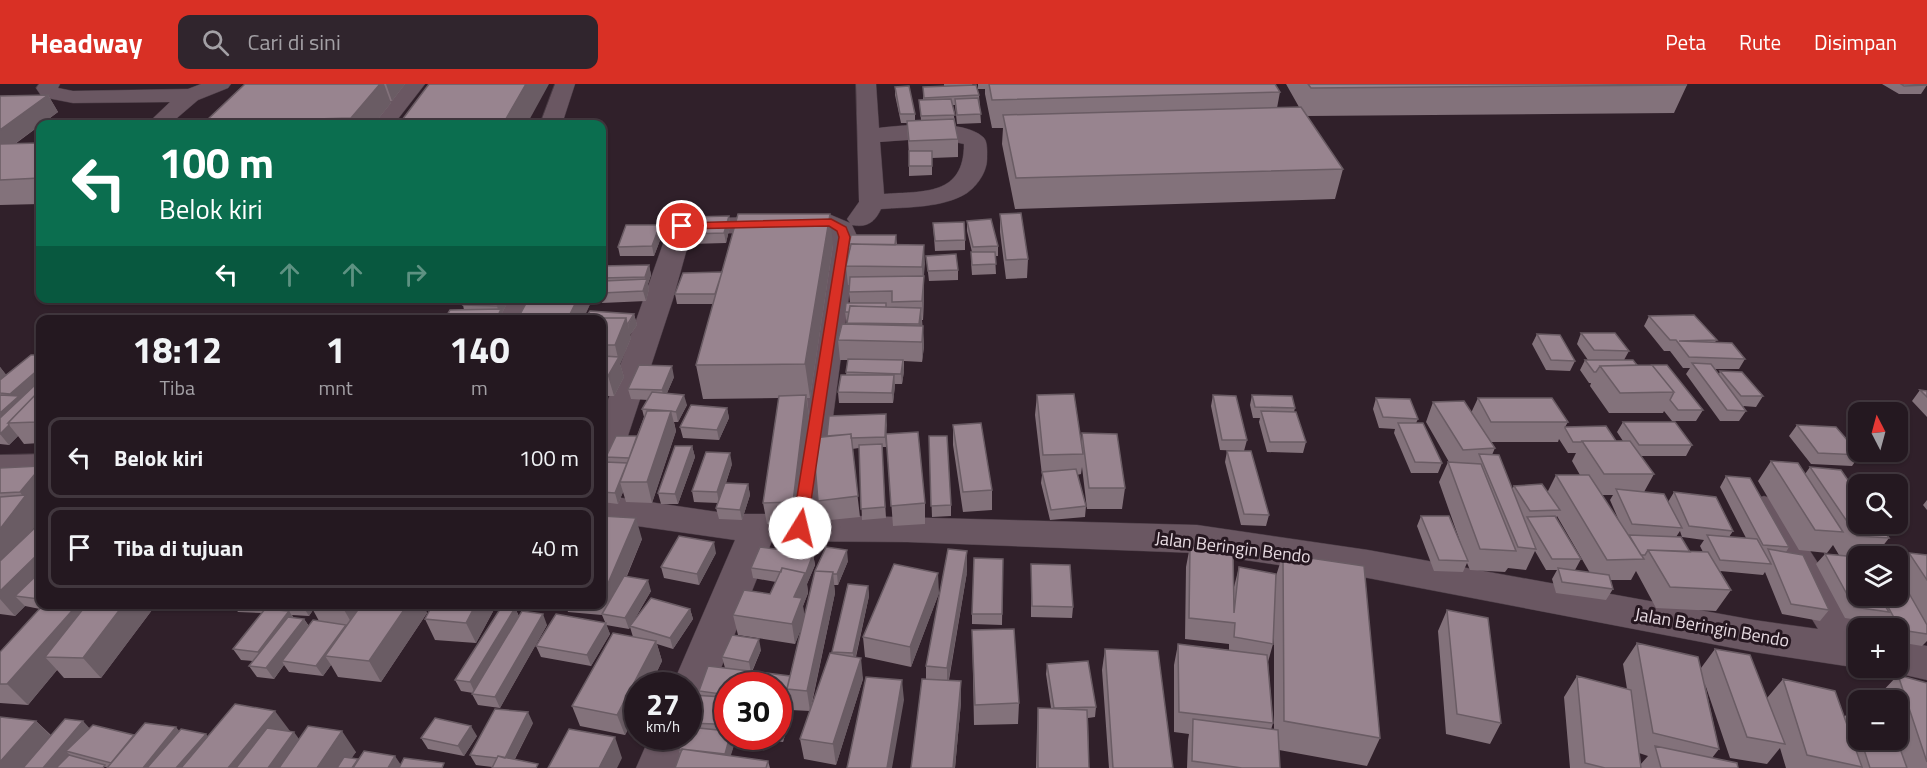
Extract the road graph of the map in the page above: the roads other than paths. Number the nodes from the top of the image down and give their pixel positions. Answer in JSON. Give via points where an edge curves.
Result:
{"nodes":[{"id":1,"x":50,"y":84,"type":"edge"},
{"id":2,"x":221,"y":84,"type":"edge"},
{"id":3,"x":415,"y":84,"type":"edge"},
{"id":4,"x":566,"y":84,"type":"edge"},
{"id":5,"x":866,"y":84,"type":"edge"},
{"id":6,"x":190,"y":95,"type":"junction"},
{"id":7,"x":162,"y":120,"type":"edge"},
{"id":8,"x":386,"y":120,"type":"edge"},
{"id":9,"x":552,"y":120,"type":"edge"},
{"id":10,"x":868,"y":136,"type":"junction"},
{"id":11,"x":872,"y":202,"type":"junction"},
{"id":12,"x":839,"y":227,"type":"junction"},
{"id":13,"x":606,"y":451,"type":"edge"},
{"id":14,"x":36,"y":466,"type":"edge"},
{"id":15,"x":0,"y":467,"type":"edge"},
{"id":16,"x":1761,"y":503,"type":"edge"},
{"id":17,"x":606,"y":509,"type":"edge"},
{"id":18,"x":759,"y":528,"type":"junction"},
{"id":19,"x":800,"y":528,"type":"junction"},
{"id":20,"x":1848,"y":639,"type":"edge"},
{"id":21,"x":1848,"y":649,"type":"edge"},
{"id":22,"x":1908,"y":660,"type":"edge"},
{"id":23,"x":1927,"y":663,"type":"edge"},
{"id":24,"x":699,"y":672,"type":"edge"},
{"id":25,"x":666,"y":750,"type":"edge"},
{"id":26,"x":659,"y":768,"type":"edge"}],
"edges":[{"from":1,"to":6,"type":"street","via":[[46,88],[49,93],[73,97]]},
{"from":2,"to":6,"type":"street"},
{"from":3,"to":8,"type":"street"},
{"from":4,"to":9,"type":"street"},
{"from":5,"to":10,"type":"street"},
{"from":6,"to":7,"type":"street"},
{"from":10,"to":11,"type":"street"},
{"from":10,"to":11,"type":"street","via":[[962,134],[975,141],[978,156],[966,184],[946,195]]},
{"from":11,"to":12,"type":"street","via":[[866,214]]},
{"from":12,"to":13,"type":"street","via":[[831,222],[680,227]]},
{"from":12,"to":19,"type":"street","via":[[844,237]]},
{"from":14,"to":15,"type":"street"},
{"from":16,"to":20,"type":"street"},
{"from":17,"to":18,"type":"street","name":"Jalan Beringin Bendo"},
{"from":18,"to":19,"type":"street","name":"Jalan Beringin Bendo"},
{"from":18,"to":24,"type":"street"},
{"from":19,"to":21,"type":"street","name":"Jalan Beringin Bendo","via":[[1197,539],[1368,564],[1754,636]]},
{"from":22,"to":23,"type":"street"},
{"from":25,"to":26,"type":"street"}]}
